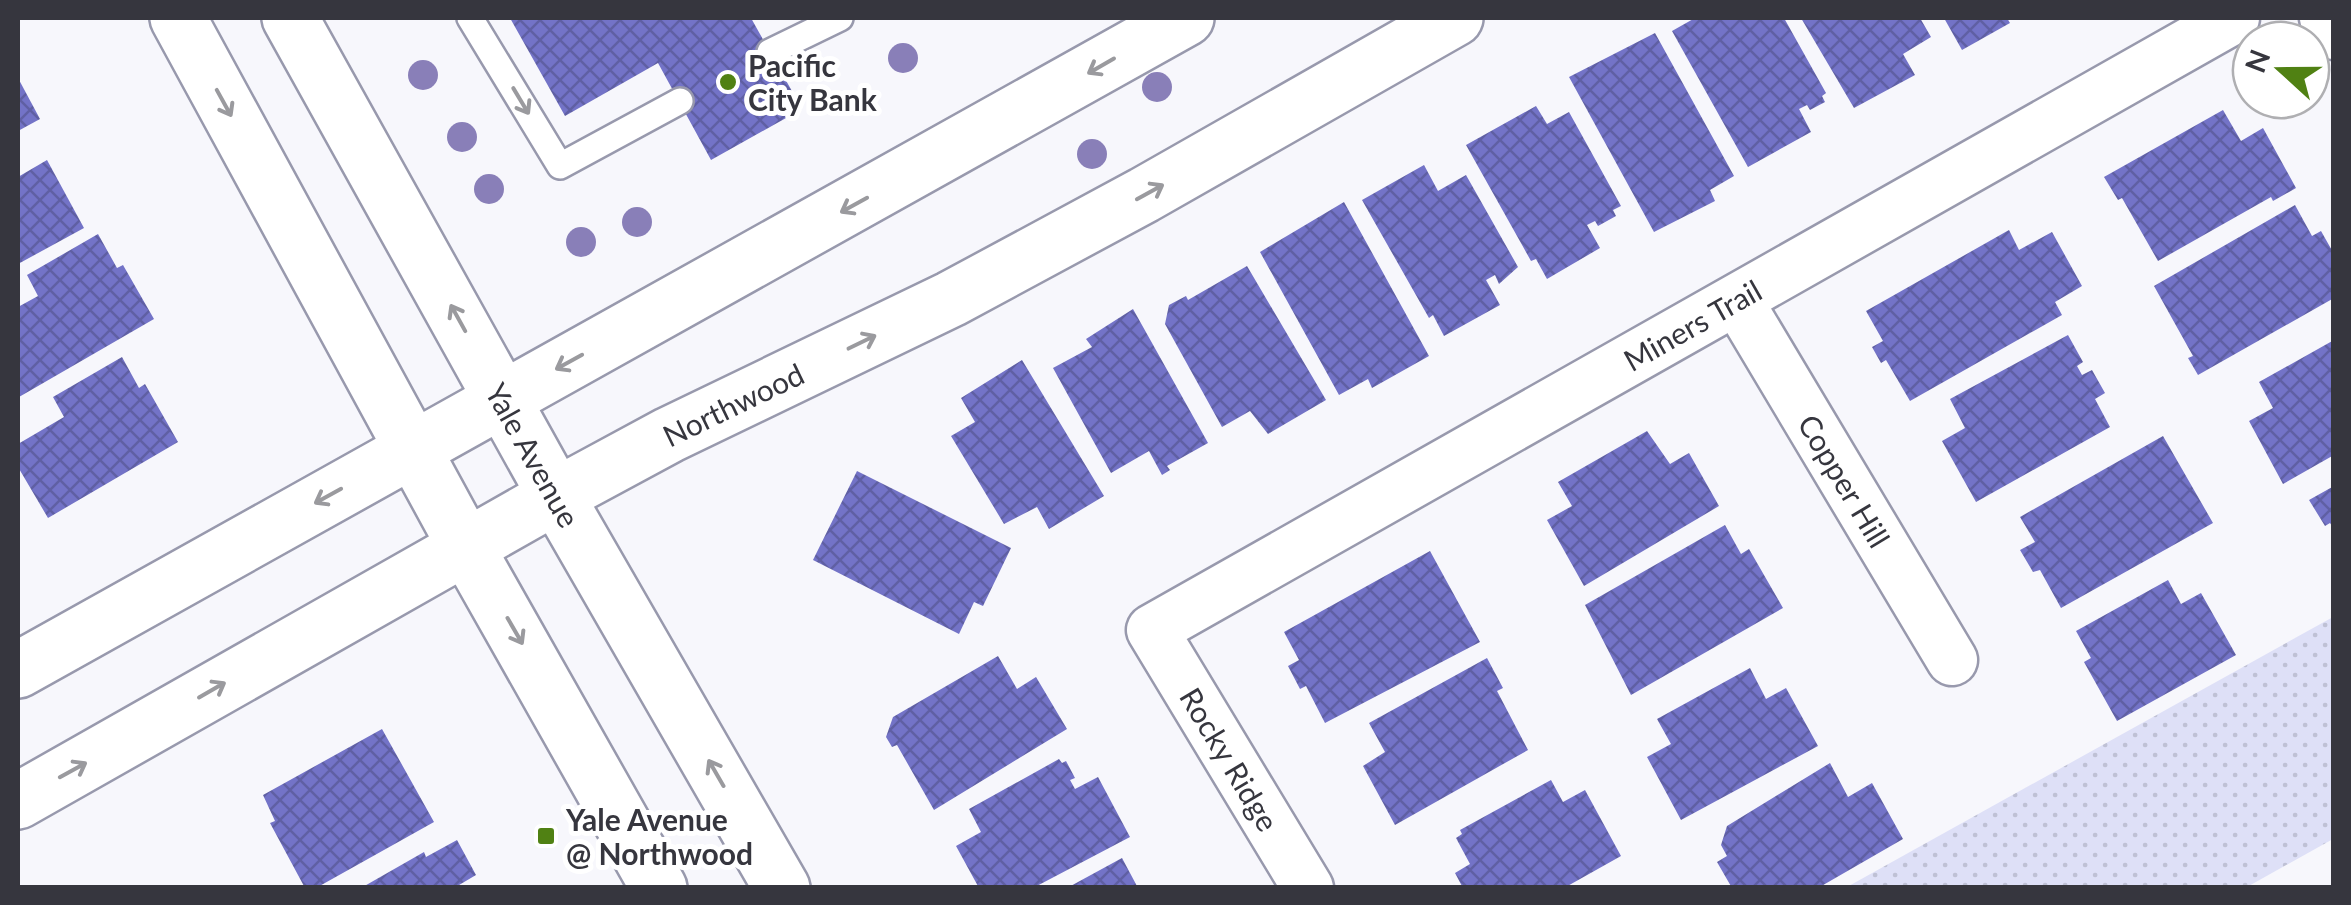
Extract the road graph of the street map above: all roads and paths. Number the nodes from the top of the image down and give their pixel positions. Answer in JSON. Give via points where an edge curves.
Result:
{"nodes":[{"id":1,"x":178,"y":18,"type":"edge"},
{"id":2,"x":290,"y":18,"type":"edge"},
{"id":3,"x":470,"y":18,"type":"edge"},
{"id":4,"x":840,"y":18,"type":"edge"},
{"id":5,"x":1186,"y":18,"type":"edge"},
{"id":6,"x":1456,"y":18,"type":"edge"},
{"id":7,"x":2324,"y":18,"type":"edge"},
{"id":8,"x":2203,"y":24,"type":"edge"},
{"id":9,"x":2334,"y":34,"type":"edge"},
{"id":10,"x":770,"y":52,"type":"dead end"},
{"id":11,"x":680,"y":101,"type":"dead end"},
{"id":12,"x":1738,"y":302,"type":"junction"},
{"id":13,"x":503,"y":400,"type":"junction"},
{"id":14,"x":413,"y":449,"type":"junction"},
{"id":15,"x":556,"y":496,"type":"junction"},
{"id":16,"x":466,"y":547,"type":"junction"},
{"id":17,"x":1152,"y":630,"type":"joint"},
{"id":18,"x":1952,"y":660,"type":"dead end"},
{"id":19,"x":18,"y":670,"type":"edge"},
{"id":20,"x":18,"y":801,"type":"edge"},
{"id":21,"x":659,"y":888,"type":"edge"},
{"id":22,"x":782,"y":888,"type":"edge"},
{"id":23,"x":1308,"y":888,"type":"edge"}],
"edges":[{"from":1,"to":14,"type":"street","one_way":true},
{"from":13,"to":2,"type":"street","name":"Yale Avenue","one_way":true},
{"from":3,"to":11,"type":"lane","one_way":true,"via":[[560,166]]},
{"from":4,"to":10,"type":"lane"},
{"from":5,"to":13,"type":"street","one_way":true},
{"from":15,"to":6,"type":"street","name":"Northwood","one_way":true,"via":[[968,289]]},
{"from":7,"to":9,"type":"street"},
{"from":8,"to":12,"type":"street","name":"Miners Trail"},
{"from":12,"to":17,"type":"street","name":"Miners Trail"},
{"from":12,"to":18,"type":"street","name":"Copper Hill"},
{"from":13,"to":14,"type":"street"},
{"from":13,"to":15,"type":"street","name":"Yale Avenue"},
{"from":14,"to":16,"type":"street"},
{"from":14,"to":19,"type":"street","one_way":true},
{"from":15,"to":16,"type":"street","name":"Northwood"},
{"from":22,"to":15,"type":"street","name":"Yale Avenue","one_way":true},
{"from":20,"to":16,"type":"street","name":"Northwood","one_way":true},
{"from":16,"to":21,"type":"street","one_way":true},
{"from":17,"to":23,"type":"street","name":"Rocky Ridge"}]}
